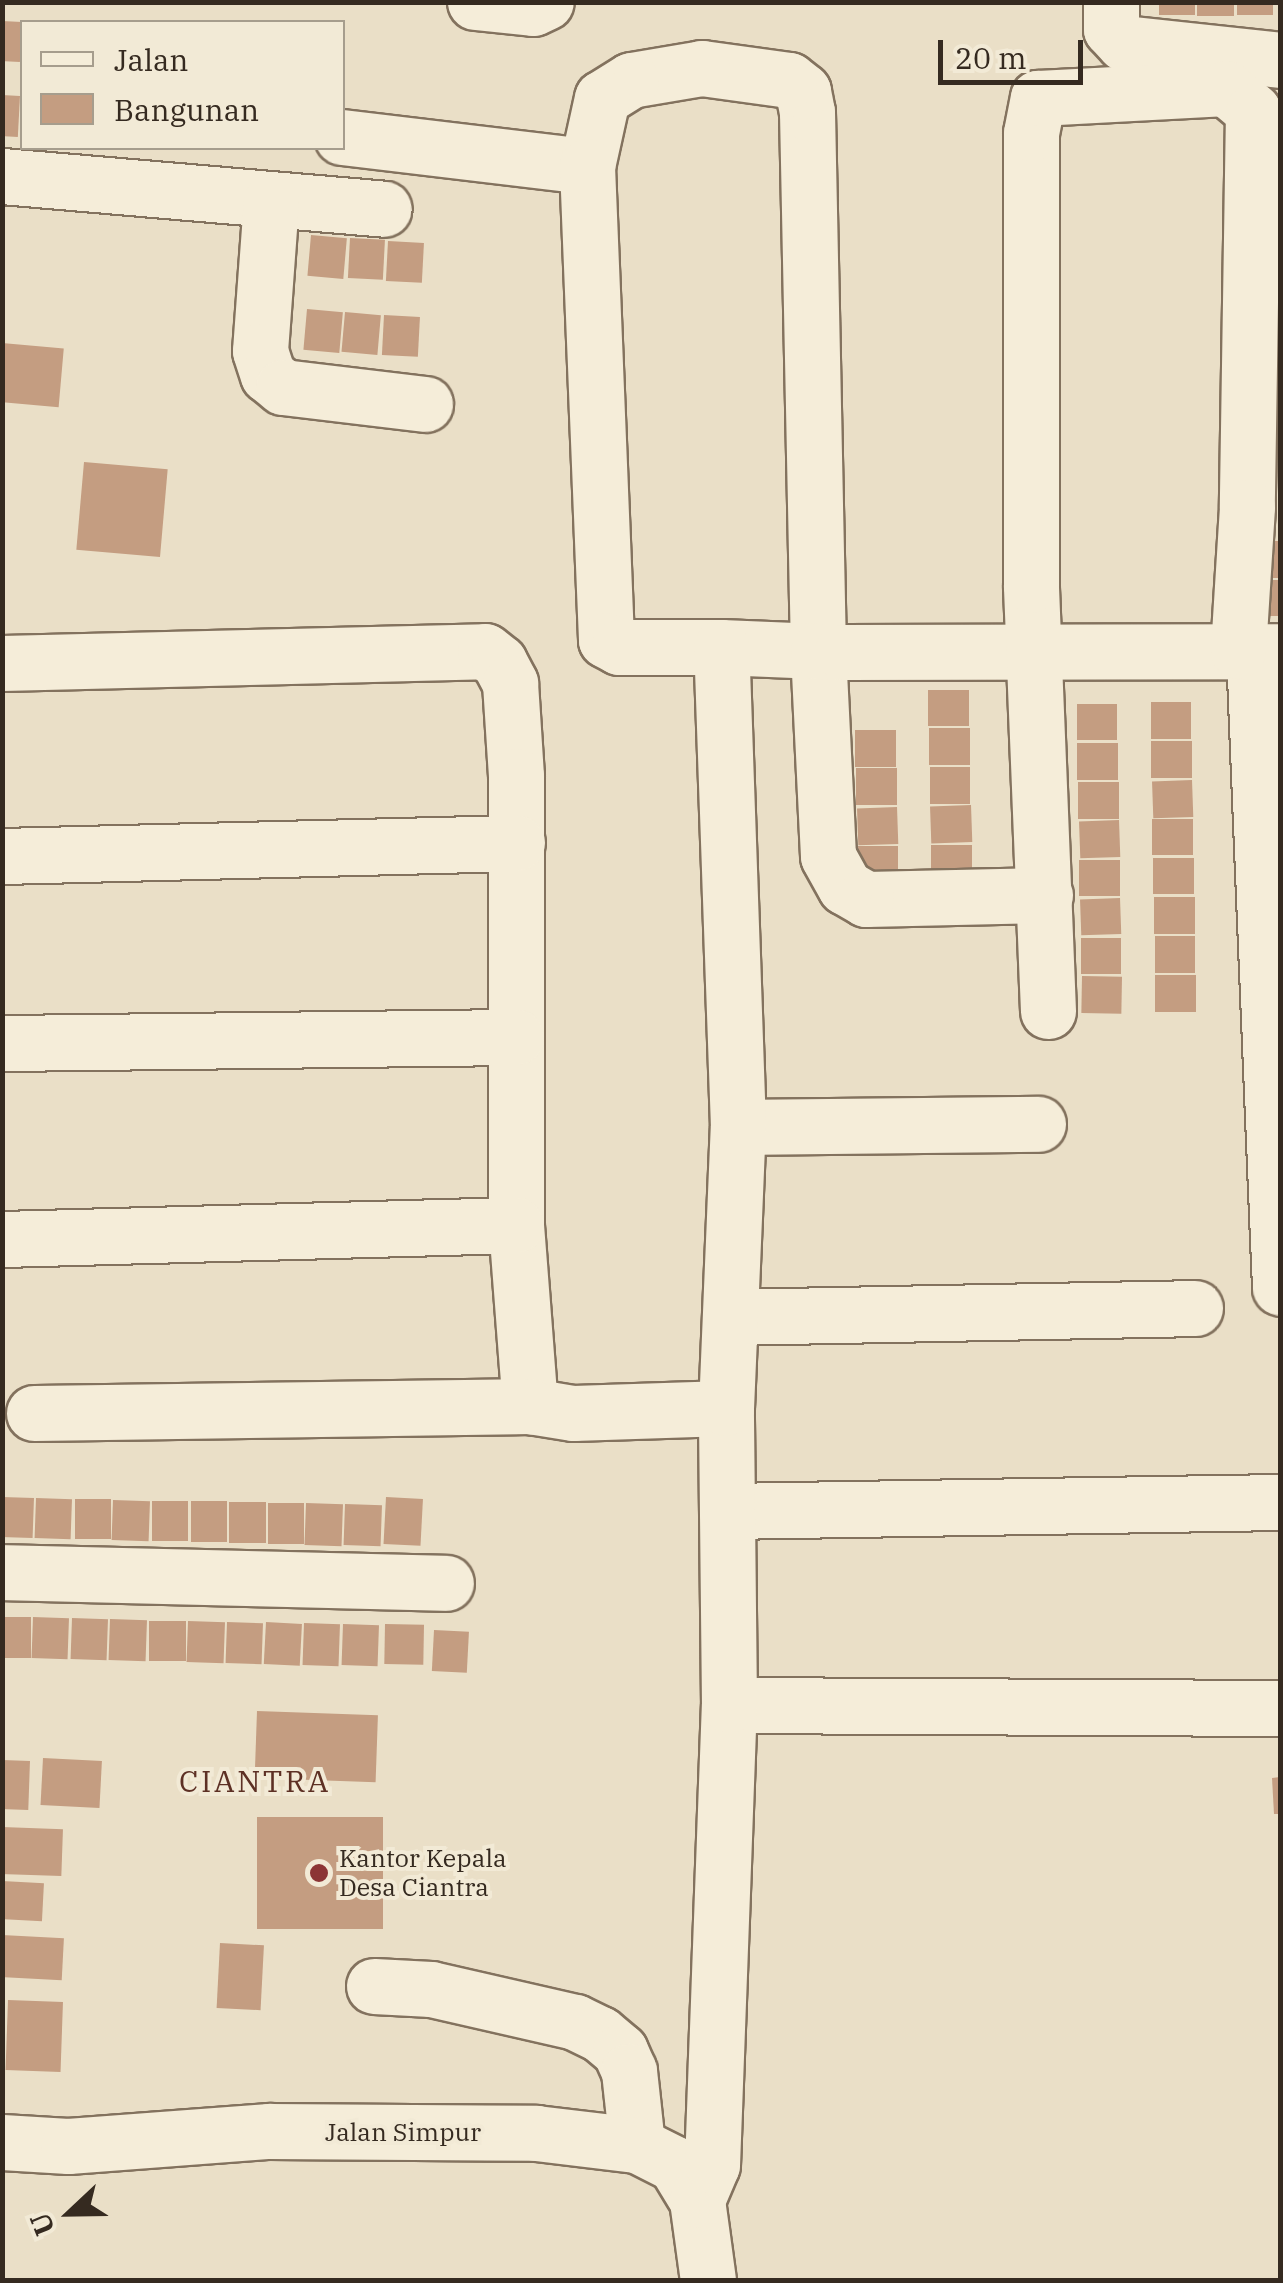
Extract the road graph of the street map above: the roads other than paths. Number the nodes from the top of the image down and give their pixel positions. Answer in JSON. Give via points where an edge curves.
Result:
{"nodes":[{"id":1,"x":475,"y":2,"type":"edge"},
{"id":2,"x":546,"y":2,"type":"edge"},
{"id":3,"x":1110,"y":2,"type":"edge"},
{"id":4,"x":1280,"y":60,"type":"edge"},
{"id":5,"x":345,"y":137,"type":"edge"},
{"id":6,"x":588,"y":166,"type":"junction"},
{"id":7,"x":2,"y":176,"type":"edge"},
{"id":8,"x":271,"y":201,"type":"junction"},
{"id":9,"x":384,"y":209,"type":"dead end"},
{"id":10,"x":425,"y":404,"type":"dead end"},
{"id":11,"x":721,"y":647,"type":"junction"},
{"id":12,"x":1257,"y":651,"type":"edge"},
{"id":13,"x":818,"y":652,"type":"junction"},
{"id":14,"x":1034,"y":652,"type":"junction"},
{"id":15,"x":2,"y":663,"type":"edge"},
{"id":16,"x":516,"y":843,"type":"junction"},
{"id":17,"x":2,"y":856,"type":"edge"},
{"id":18,"x":1045,"y":894,"type":"junction"},
{"id":19,"x":1048,"y":1011,"type":"dead end"},
{"id":20,"x":516,"y":1037,"type":"junction"},
{"id":21,"x":2,"y":1043,"type":"edge"},
{"id":22,"x":1038,"y":1124,"type":"dead end"},
{"id":23,"x":738,"y":1128,"type":"junction"},
{"id":24,"x":516,"y":1225,"type":"junction"},
{"id":25,"x":2,"y":1240,"type":"edge"},
{"id":26,"x":1280,"y":1286,"type":"edge"},
{"id":27,"x":1195,"y":1308,"type":"dead end"},
{"id":28,"x":731,"y":1317,"type":"junction"},
{"id":29,"x":530,"y":1406,"type":"junction"},
{"id":30,"x":726,"y":1408,"type":"junction"},
{"id":31,"x":34,"y":1412,"type":"dead end"},
{"id":32,"x":1280,"y":1502,"type":"edge"},
{"id":33,"x":727,"y":1511,"type":"junction"},
{"id":34,"x":2,"y":1572,"type":"edge"},
{"id":35,"x":446,"y":1583,"type":"dead end"},
{"id":36,"x":729,"y":1705,"type":"junction"},
{"id":37,"x":1280,"y":1708,"type":"edge"},
{"id":38,"x":374,"y":1986,"type":"dead end"},
{"id":39,"x":2,"y":2142,"type":"edge"},
{"id":40,"x":637,"y":2145,"type":"junction"},
{"id":41,"x":697,"y":2200,"type":"junction"},
{"id":42,"x":708,"y":2280,"type":"edge"}],
"edges":[{"from":1,"to":2,"type":"street"},
{"from":3,"to":4,"type":"street","via":[[1112,28],[1124,43]]},
{"from":5,"to":6,"type":"street"},
{"from":6,"to":11,"type":"street","via":[[603,632],[619,648]]},
{"from":6,"to":13,"type":"street","via":[[595,111],[602,98],[631,80],[702,68],[789,80],[803,91]]},
{"from":7,"to":8,"type":"street"},
{"from":8,"to":9,"type":"street"},
{"from":8,"to":10,"type":"street","via":[[260,351],[268,375],[283,387]]},
{"from":11,"to":13,"type":"street"},
{"from":11,"to":23,"type":"street"},
{"from":12,"to":14,"type":"street"},
{"from":12,"to":14,"type":"street","via":[[1256,130],[1246,100],[1226,88],[1055,95],[1038,98],[1032,108]]},
{"from":12,"to":26,"type":"street"},
{"from":13,"to":14,"type":"street"},
{"from":13,"to":18,"type":"street","via":[[828,856],[844,887],[866,899]]},
{"from":14,"to":18,"type":"street"},
{"from":15,"to":16,"type":"street","via":[[485,651],[510,683]]},
{"from":16,"to":17,"type":"street"},
{"from":16,"to":20,"type":"street"},
{"from":18,"to":19,"type":"street"},
{"from":20,"to":21,"type":"street"},
{"from":20,"to":24,"type":"street"},
{"from":22,"to":23,"type":"street"},
{"from":23,"to":28,"type":"street"},
{"from":24,"to":25,"type":"street"},
{"from":24,"to":29,"type":"street"},
{"from":27,"to":28,"type":"street"},
{"from":28,"to":30,"type":"street"},
{"from":29,"to":30,"type":"street","via":[[573,1413]]},
{"from":29,"to":31,"type":"street"},
{"from":30,"to":33,"type":"street"},
{"from":32,"to":33,"type":"street"},
{"from":33,"to":36,"type":"street"},
{"from":34,"to":35,"type":"street"},
{"from":36,"to":37,"type":"street"},
{"from":36,"to":41,"type":"street","via":[[712,2164]]},
{"from":38,"to":40,"type":"street","via":[[431,1989],[575,2022],[600,2034],[630,2071]]},
{"from":39,"to":40,"type":"street","name":"Jalan Simpur","via":[[68,2146],[288,2131],[536,2133]]},
{"from":40,"to":41,"type":"street","name":"Jalan Simpur","via":[[675,2164]]},
{"from":41,"to":42,"type":"street","name":"Jalan Simpur"}]}
